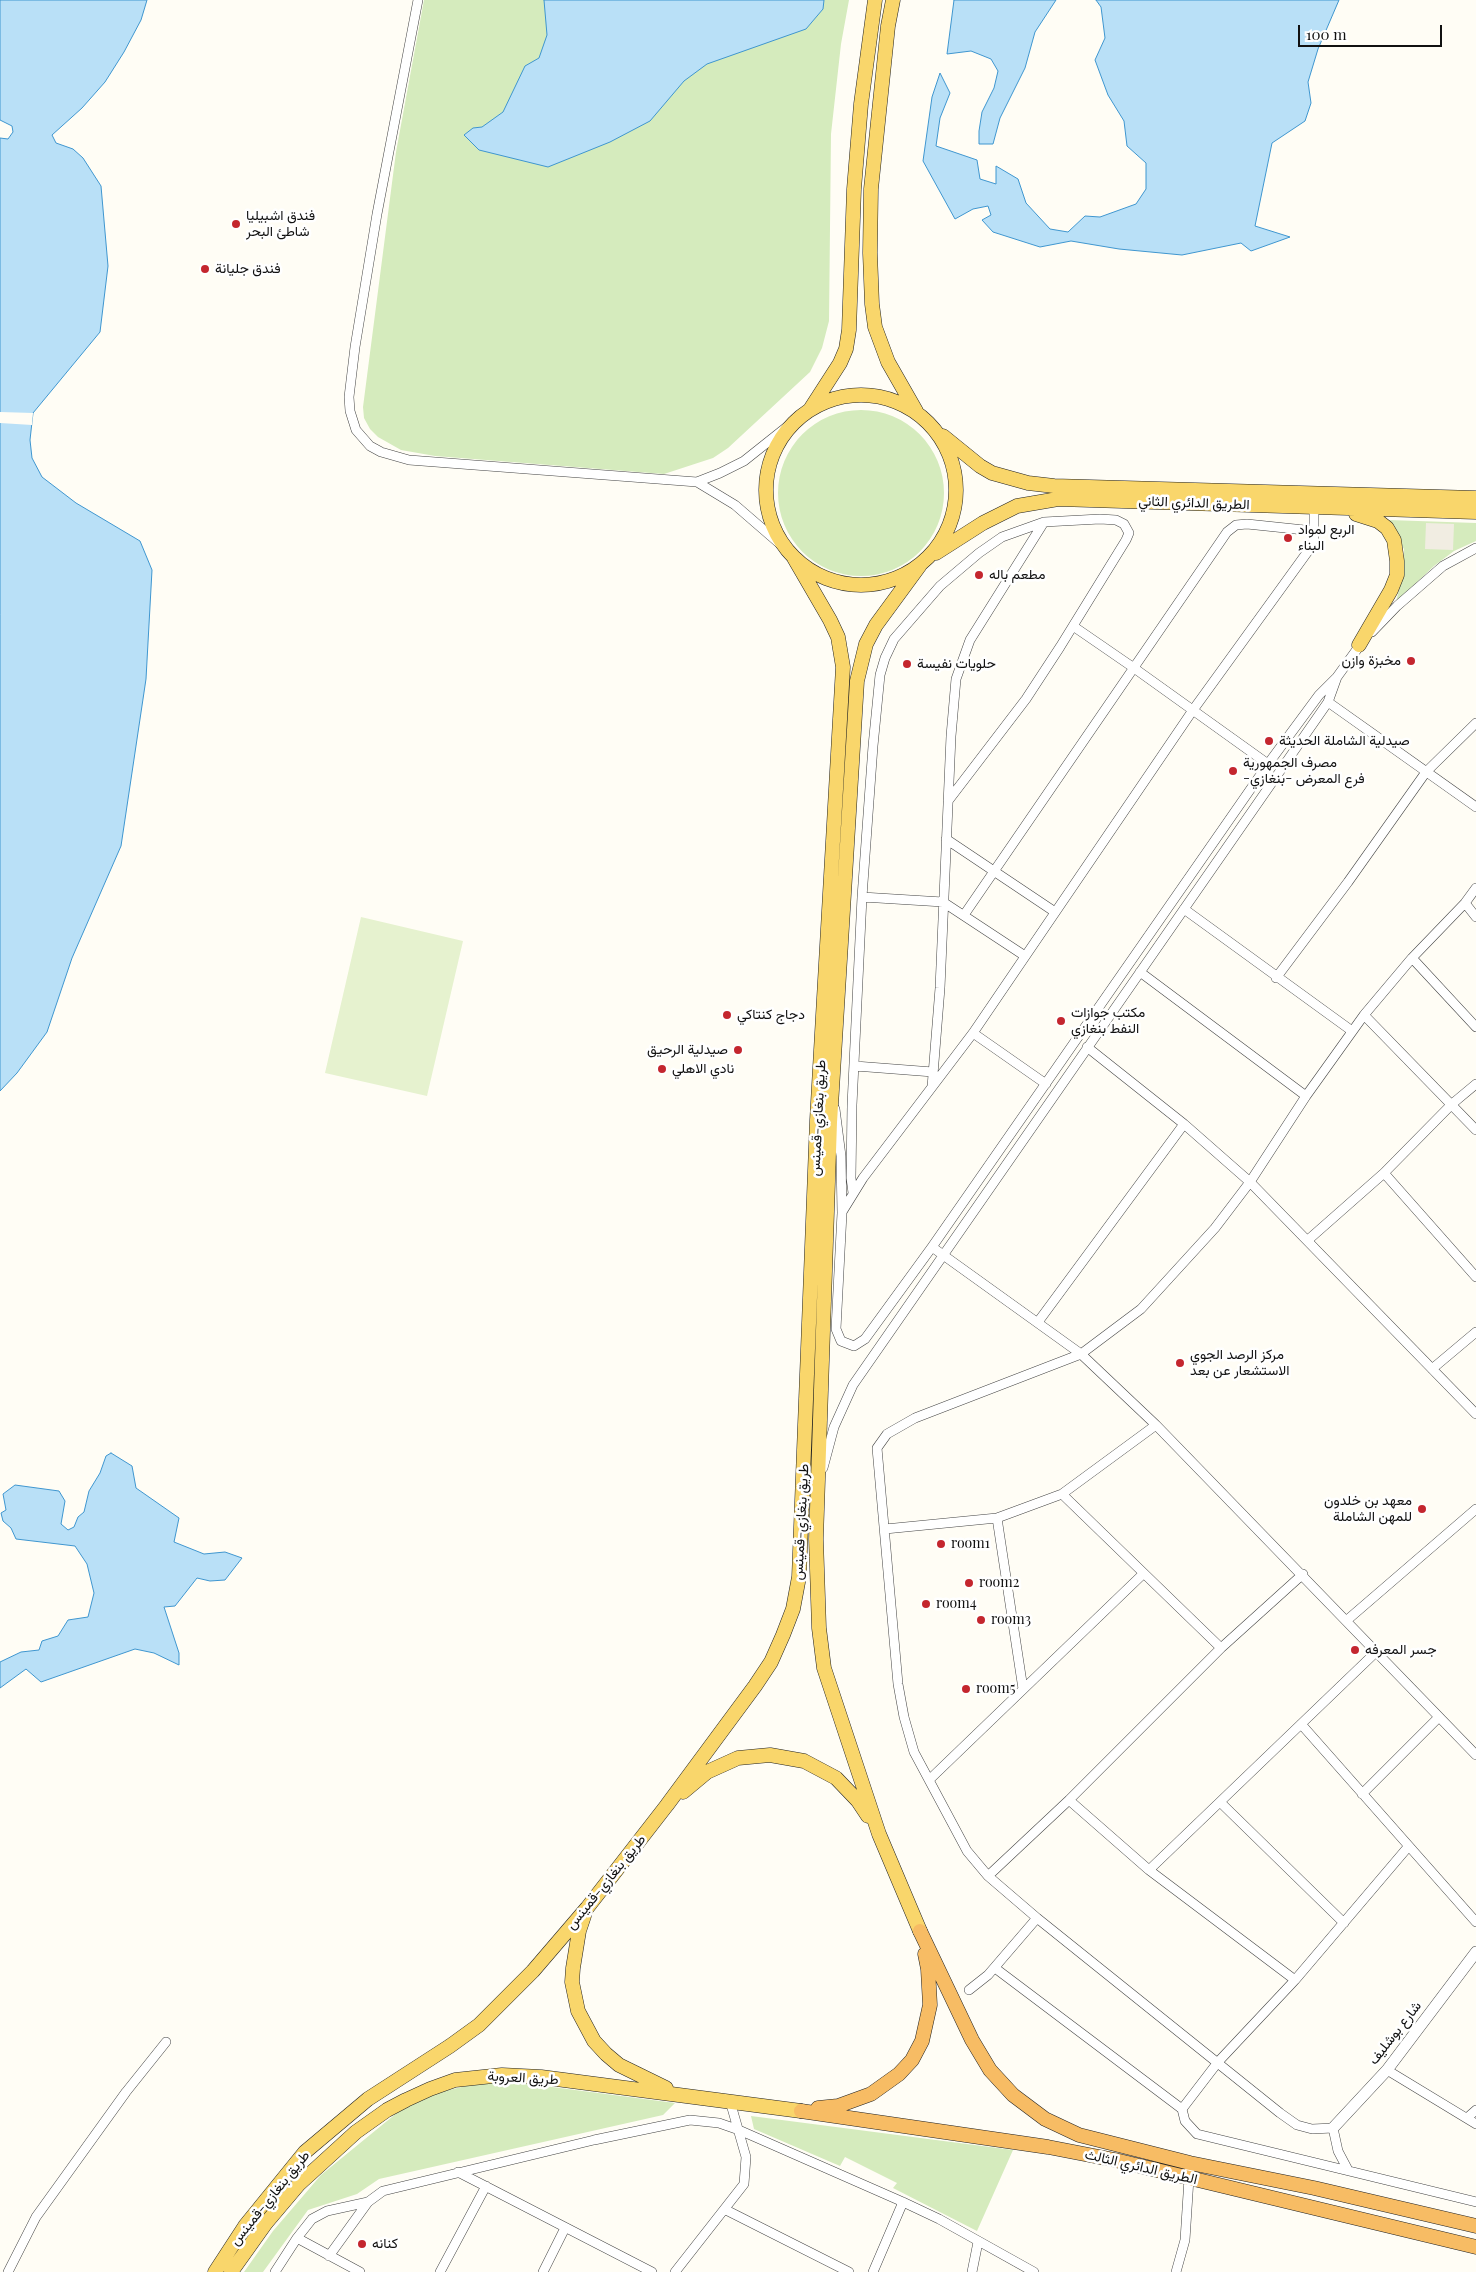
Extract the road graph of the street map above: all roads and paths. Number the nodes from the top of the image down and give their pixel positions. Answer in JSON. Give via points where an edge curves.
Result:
{"nodes":[{"id":1,"x":418,"y":0,"type":"edge"},
{"id":2,"x":875,"y":0,"type":"edge"},
{"id":3,"x":893,"y":0,"type":"edge"},
{"id":4,"x":811,"y":408,"type":"junction"},
{"id":5,"x":916,"y":412,"type":"junction"},
{"id":6,"x":793,"y":422,"type":"junction"},
{"id":7,"x":933,"y":427,"type":"junction"},
{"id":8,"x":697,"y":482,"type":"junction"},
{"id":9,"x":1476,"y":498,"type":"edge"},
{"id":10,"x":1314,"y":507,"type":"junction"},
{"id":11,"x":1331,"y":508,"type":"junction"},
{"id":12,"x":1476,"y":512,"type":"edge"},
{"id":13,"x":1044,"y":522,"type":"junction"},
{"id":14,"x":1314,"y":531,"type":"junction"},
{"id":15,"x":1476,"y":548,"type":"edge"},
{"id":16,"x":790,"y":554,"type":"junction"},
{"id":17,"x":923,"y":562,"type":"junction"},
{"id":18,"x":1073,"y":626,"type":"junction"},
{"id":19,"x":1359,"y":645,"type":"junction"},
{"id":20,"x":1134,"y":668,"type":"junction"},
{"id":21,"x":1337,"y":678,"type":"junction"},
{"id":22,"x":1328,"y":702,"type":"junction"},
{"id":23,"x":1193,"y":710,"type":"junction"},
{"id":24,"x":1476,"y":723,"type":"edge"},
{"id":25,"x":1268,"y":764,"type":"junction"},
{"id":26,"x":1426,"y":772,"type":"junction"},
{"id":27,"x":948,"y":801,"type":"junction"},
{"id":28,"x":1476,"y":807,"type":"edge"},
{"id":29,"x":946,"y":839,"type":"junction"},
{"id":30,"x":1206,"y":854,"type":"junction"},
{"id":31,"x":1216,"y":864,"type":"junction"},
{"id":32,"x":993,"y":871,"type":"junction"},
{"id":33,"x":1190,"y":876,"type":"junction"},
{"id":34,"x":1201,"y":885,"type":"junction"},
{"id":35,"x":1476,"y":888,"type":"edge"},
{"id":36,"x":862,"y":897,"type":"junction"},
{"id":37,"x":944,"y":902,"type":"junction"},
{"id":38,"x":1465,"y":903,"type":"junction"},
{"id":39,"x":1184,"y":909,"type":"junction"},
{"id":40,"x":1055,"y":912,"type":"junction"},
{"id":41,"x":964,"y":915,"type":"junction"},
{"id":42,"x":1476,"y":917,"type":"edge"},
{"id":43,"x":1025,"y":956,"type":"junction"},
{"id":44,"x":1412,"y":958,"type":"junction"},
{"id":45,"x":1140,"y":972,"type":"junction"},
{"id":46,"x":1276,"y":978,"type":"junction"},
{"id":47,"x":1364,"y":1014,"type":"junction"},
{"id":48,"x":1476,"y":1027,"type":"edge"},
{"id":49,"x":1352,"y":1031,"type":"junction"},
{"id":50,"x":973,"y":1033,"type":"junction"},
{"id":51,"x":1087,"y":1047,"type":"junction"},
{"id":52,"x":855,"y":1066,"type":"junction"},
{"id":53,"x":933,"y":1072,"type":"junction"},
{"id":54,"x":1046,"y":1084,"type":"junction"},
{"id":55,"x":1476,"y":1084,"type":"edge"},
{"id":56,"x":932,"y":1088,"type":"junction"},
{"id":57,"x":832,"y":1095,"type":"junction"},
{"id":58,"x":1306,"y":1096,"type":"junction"},
{"id":59,"x":1452,"y":1104,"type":"junction"},
{"id":60,"x":1184,"y":1124,"type":"junction"},
{"id":61,"x":1476,"y":1130,"type":"edge"},
{"id":62,"x":1384,"y":1173,"type":"junction"},
{"id":63,"x":1250,"y":1182,"type":"junction"},
{"id":64,"x":854,"y":1193,"type":"junction"},
{"id":65,"x":842,"y":1213,"type":"junction"},
{"id":66,"x":1308,"y":1240,"type":"junction"},
{"id":67,"x":932,"y":1247,"type":"junction"},
{"id":68,"x":943,"y":1255,"type":"junction"},
{"id":69,"x":1476,"y":1277,"type":"edge"},
{"id":70,"x":1038,"y":1322,"type":"junction"},
{"id":71,"x":1476,"y":1332,"type":"edge"},
{"id":72,"x":1081,"y":1354,"type":"junction"},
{"id":73,"x":1432,"y":1369,"type":"junction"},
{"id":74,"x":1476,"y":1414,"type":"edge"},
{"id":75,"x":1156,"y":1425,"type":"junction"},
{"id":76,"x":817,"y":1484,"type":"junction"},
{"id":77,"x":1062,"y":1494,"type":"junction"},
{"id":78,"x":1476,"y":1509,"type":"edge"},
{"id":79,"x":997,"y":1518,"type":"junction"},
{"id":80,"x":885,"y":1529,"type":"junction"},
{"id":81,"x":1143,"y":1574,"type":"junction"},
{"id":82,"x":1302,"y":1574,"type":"junction"},
{"id":83,"x":1346,"y":1621,"type":"junction"},
{"id":84,"x":1221,"y":1648,"type":"junction"},
{"id":85,"x":1376,"y":1652,"type":"junction"},
{"id":86,"x":1023,"y":1689,"type":"junction"},
{"id":87,"x":1439,"y":1717,"type":"junction"},
{"id":88,"x":1301,"y":1724,"type":"junction"},
{"id":89,"x":1476,"y":1755,"type":"edge"},
{"id":90,"x":929,"y":1780,"type":"junction"},
{"id":91,"x":1362,"y":1794,"type":"junction"},
{"id":92,"x":1069,"y":1800,"type":"junction"},
{"id":93,"x":1220,"y":1802,"type":"junction"},
{"id":94,"x":667,"y":1805,"type":"junction"},
{"id":95,"x":879,"y":1834,"type":"junction"},
{"id":96,"x":1408,"y":1846,"type":"junction"},
{"id":97,"x":1149,"y":1870,"type":"junction"},
{"id":98,"x":988,"y":1876,"type":"junction"},
{"id":99,"x":587,"y":1908,"type":"junction"},
{"id":100,"x":1037,"y":1918,"type":"junction"},
{"id":101,"x":1476,"y":1922,"type":"edge"},
{"id":102,"x":1344,"y":1923,"type":"junction"},
{"id":103,"x":920,"y":1931,"type":"junction"},
{"id":104,"x":1476,"y":1952,"type":"edge"},
{"id":105,"x":995,"y":1968,"type":"junction"},
{"id":106,"x":1295,"y":1980,"type":"junction"},
{"id":107,"x":969,"y":1990,"type":"dead end"},
{"id":108,"x":166,"y":2042,"type":"dead end"},
{"id":109,"x":1218,"y":2062,"type":"junction"},
{"id":110,"x":1387,"y":2070,"type":"junction"},
{"id":111,"x":682,"y":2095,"type":"junction"},
{"id":112,"x":730,"y":2101,"type":"junction"},
{"id":113,"x":1182,"y":2109,"type":"junction"},
{"id":114,"x":801,"y":2110,"type":"junction"},
{"id":115,"x":1476,"y":2110,"type":"edge"},
{"id":116,"x":1467,"y":2118,"type":"junction"},
{"id":117,"x":1476,"y":2124,"type":"edge"},
{"id":118,"x":1333,"y":2128,"type":"junction"},
{"id":119,"x":739,"y":2130,"type":"junction"},
{"id":120,"x":1190,"y":2163,"type":"junction"},
{"id":121,"x":1348,"y":2170,"type":"junction"},
{"id":122,"x":458,"y":2172,"type":"junction"},
{"id":123,"x":1189,"y":2178,"type":"junction"},
{"id":124,"x":486,"y":2186,"type":"junction"},
{"id":125,"x":368,"y":2202,"type":"junction"},
{"id":126,"x":903,"y":2202,"type":"junction"},
{"id":127,"x":1476,"y":2202,"type":"edge"},
{"id":128,"x":726,"y":2210,"type":"junction"},
{"id":129,"x":1476,"y":2226,"type":"edge"},
{"id":130,"x":565,"y":2228,"type":"junction"},
{"id":131,"x":297,"y":2238,"type":"junction"},
{"id":132,"x":978,"y":2242,"type":"junction"},
{"id":133,"x":1476,"y":2247,"type":"edge"},
{"id":134,"x":330,"y":2256,"type":"junction"},
{"id":135,"x":8,"y":2272,"type":"edge"},
{"id":136,"x":215,"y":2272,"type":"edge"},
{"id":137,"x":231,"y":2272,"type":"edge"},
{"id":138,"x":275,"y":2272,"type":"edge"},
{"id":139,"x":360,"y":2272,"type":"edge"},
{"id":140,"x":440,"y":2272,"type":"edge"},
{"id":141,"x":543,"y":2272,"type":"edge"},
{"id":142,"x":652,"y":2272,"type":"edge"},
{"id":143,"x":675,"y":2272,"type":"edge"},
{"id":144,"x":849,"y":2272,"type":"edge"},
{"id":145,"x":873,"y":2272,"type":"edge"},
{"id":146,"x":972,"y":2272,"type":"edge"},
{"id":147,"x":1034,"y":2272,"type":"edge"},
{"id":148,"x":1176,"y":2272,"type":"edge"}],
"edges":[{"from":1,"to":8,"type":"street","via":[[355,347],[349,397],[356,430],[370,446],[409,460]]},
{"from":2,"to":4,"type":"main road","via":[[860,104],[849,330],[840,363]]},
{"from":3,"to":5,"type":"main road","via":[[871,189],[872,304],[875,327],[888,362]]},
{"from":4,"to":5,"type":"main road","via":[[831,399],[875,395],[897,401]]},
{"from":4,"to":6,"type":"main road","name":"طريق بنغازي-قمينس"},
{"from":5,"to":7,"type":"main road"},
{"from":6,"to":8,"type":"street","via":[[744,461]]},
{"from":6,"to":16,"type":"main road","name":"طريق بنغازي-قمينس","via":[[771,455],[765,495],[776,533]]},
{"from":7,"to":9,"type":"main road","name":"الطريق الدائري الثاني","via":[[980,466],[992,473],[1028,483]]},
{"from":7,"to":17,"type":"main road","via":[[953,463],[956,504],[947,531]]},
{"from":8,"to":16,"type":"street","via":[[735,505]]},
{"from":10,"to":11,"type":"main road","name":"الطريق الدائري الثاني"},
{"from":10,"to":14,"type":"street"},
{"from":10,"to":17,"type":"main road","name":"الطريق الدائري الثاني","via":[[1078,499],[1035,501],[983,522]]},
{"from":11,"to":12,"type":"main road","name":"الطريق الدائري الثاني"},
{"from":11,"to":19,"type":"main road","via":[[1378,521],[1387,528],[1395,547],[1396,575],[1391,590]]},
{"from":13,"to":18,"type":"street","via":[[1116,520],[1128,529],[1126,540]]},
{"from":13,"to":27,"type":"street","via":[[977,627],[961,660],[953,697]]},
{"from":13,"to":36,"type":"street","via":[[1002,537],[940,586],[894,639],[884,658],[873,746]]},
{"from":14,"to":20,"type":"street","via":[[1247,524],[1230,529]]},
{"from":14,"to":23,"type":"street","via":[[1311,547]]},
{"from":15,"to":19,"type":"street","via":[[1443,566],[1422,583]]},
{"from":16,"to":17,"type":"main road","via":[[812,572],[833,581],[856,585],[878,584]]},
{"from":16,"to":94,"type":"main road","name":"طريق بنغازي-قمينس","via":[[838,637],[843,667],[817,1120],[799,1577],[784,1635],[771,1662]]},
{"from":17,"to":57,"type":"main road","via":[[876,625],[861,662]]},
{"from":18,"to":20,"type":"street"},
{"from":18,"to":27,"type":"street","via":[[1026,698]]},
{"from":19,"to":21,"type":"street"},
{"from":20,"to":23,"type":"street"},
{"from":20,"to":32,"type":"street"},
{"from":21,"to":22,"type":"street"},
{"from":21,"to":25,"type":"street","via":[[1319,695]]},
{"from":22,"to":26,"type":"street"},
{"from":22,"to":31,"type":"street"},
{"from":23,"to":25,"type":"street"},
{"from":23,"to":40,"type":"street"},
{"from":24,"to":26,"type":"street"},
{"from":25,"to":30,"type":"street"},
{"from":26,"to":28,"type":"street"},
{"from":26,"to":46,"type":"street"},
{"from":27,"to":29,"type":"street"},
{"from":29,"to":32,"type":"street"},
{"from":29,"to":37,"type":"street"},
{"from":30,"to":31,"type":"street"},
{"from":30,"to":33,"type":"street"},
{"from":31,"to":34,"type":"street"},
{"from":32,"to":40,"type":"street"},
{"from":32,"to":41,"type":"street"},
{"from":33,"to":34,"type":"street"},
{"from":33,"to":54,"type":"street"},
{"from":34,"to":39,"type":"street"},
{"from":35,"to":38,"type":"street"},
{"from":36,"to":37,"type":"street"},
{"from":36,"to":52,"type":"street"},
{"from":37,"to":41,"type":"street"},
{"from":37,"to":53,"type":"street"},
{"from":38,"to":42,"type":"street"},
{"from":38,"to":44,"type":"street"},
{"from":39,"to":45,"type":"street"},
{"from":39,"to":46,"type":"street"},
{"from":40,"to":43,"type":"street"},
{"from":41,"to":43,"type":"street"},
{"from":43,"to":50,"type":"street"},
{"from":44,"to":47,"type":"street"},
{"from":44,"to":48,"type":"street"},
{"from":45,"to":51,"type":"street"},
{"from":45,"to":58,"type":"street"},
{"from":46,"to":49,"type":"street"},
{"from":47,"to":49,"type":"street"},
{"from":47,"to":59,"type":"street"},
{"from":49,"to":58,"type":"street"},
{"from":50,"to":54,"type":"street"},
{"from":50,"to":56,"type":"street"},
{"from":51,"to":60,"type":"street"},
{"from":51,"to":68,"type":"street"},
{"from":52,"to":53,"type":"street"},
{"from":52,"to":64,"type":"street","via":[[851,1178]]},
{"from":53,"to":56,"type":"street"},
{"from":54,"to":67,"type":"street"},
{"from":55,"to":59,"type":"street"},
{"from":56,"to":64,"type":"street"},
{"from":57,"to":65,"type":"street","via":[[840,1140]]},
{"from":57,"to":76,"type":"main road"},
{"from":58,"to":63,"type":"street"},
{"from":59,"to":61,"type":"street"},
{"from":59,"to":62,"type":"street"},
{"from":60,"to":63,"type":"street"},
{"from":60,"to":70,"type":"street"},
{"from":62,"to":66,"type":"street"},
{"from":62,"to":69,"type":"street"},
{"from":63,"to":66,"type":"street"},
{"from":63,"to":72,"type":"street","via":[[1215,1228],[1141,1309]]},
{"from":64,"to":65,"type":"street"},
{"from":65,"to":67,"type":"street","via":[[836,1329],[838,1338],[845,1344],[858,1345],[865,1339]]},
{"from":66,"to":73,"type":"street"},
{"from":67,"to":68,"type":"street"},
{"from":68,"to":70,"type":"street"},
{"from":68,"to":76,"type":"street","via":[[853,1385],[834,1426]]},
{"from":70,"to":72,"type":"street"},
{"from":71,"to":73,"type":"street"},
{"from":72,"to":75,"type":"street"},
{"from":72,"to":80,"type":"street","via":[[931,1411],[887,1434],[877,1448]]},
{"from":73,"to":74,"type":"street"},
{"from":75,"to":77,"type":"street"},
{"from":75,"to":82,"type":"street"},
{"from":76,"to":95,"type":"main road","via":[[816,1587],[824,1668]]},
{"from":77,"to":79,"type":"street"},
{"from":77,"to":81,"type":"street"},
{"from":78,"to":83,"type":"street"},
{"from":79,"to":80,"type":"street"},
{"from":79,"to":86,"type":"street"},
{"from":80,"to":90,"type":"street","via":[[898,1684],[914,1752]]},
{"from":81,"to":84,"type":"street"},
{"from":81,"to":86,"type":"street"},
{"from":82,"to":83,"type":"street"},
{"from":82,"to":84,"type":"street"},
{"from":83,"to":85,"type":"street"},
{"from":84,"to":92,"type":"street"},
{"from":85,"to":87,"type":"street"},
{"from":85,"to":88,"type":"street"},
{"from":86,"to":90,"type":"street"},
{"from":87,"to":89,"type":"street"},
{"from":87,"to":91,"type":"street"},
{"from":88,"to":91,"type":"street"},
{"from":88,"to":93,"type":"street"},
{"from":90,"to":98,"type":"street","via":[[967,1851]]},
{"from":91,"to":96,"type":"street"},
{"from":92,"to":97,"type":"street"},
{"from":92,"to":98,"type":"street"},
{"from":93,"to":97,"type":"street"},
{"from":93,"to":102,"type":"street"},
{"from":94,"to":95,"type":"main road","via":[[708,1772],[738,1758],[770,1755],[804,1761],[836,1778],[858,1801]]},
{"from":94,"to":99,"type":"main road","name":"طريق بنغازي-قمينس"},
{"from":95,"to":103,"type":"main road"},
{"from":96,"to":101,"type":"street"},
{"from":96,"to":102,"type":"street"},
{"from":97,"to":106,"type":"street"},
{"from":98,"to":100,"type":"street"},
{"from":99,"to":111,"type":"main road","via":[[579,1930],[572,1982],[578,2011],[586,2028],[594,2041],[619,2065]]},
{"from":99,"to":136,"type":"main road","name":"طريق بنغازي-قمينس","via":[[533,1971],[479,2025],[368,2099],[305,2152],[245,2226]]},
{"from":100,"to":105,"type":"street"},
{"from":100,"to":109,"type":"street"},
{"from":102,"to":106,"type":"street"},
{"from":103,"to":114,"type":"highway","via":[[928,1969],[930,2005],[917,2052],[899,2074],[871,2094],[838,2106]]},
{"from":103,"to":120,"type":"highway","name":"الطريق الدائري الثالث","via":[[972,2040],[990,2070],[1013,2095],[1045,2119],[1079,2135]]},
{"from":104,"to":110,"type":"street","name":"شارع بوشليف"},
{"from":105,"to":107,"type":"street"},
{"from":105,"to":113,"type":"street"},
{"from":106,"to":109,"type":"street"},
{"from":108,"to":135,"type":"street","via":[[36,2217]]},
{"from":109,"to":113,"type":"street"},
{"from":109,"to":118,"type":"street","via":[[1297,2125]]},
{"from":110,"to":116,"type":"street"},
{"from":110,"to":118,"type":"street","name":"شارع بوشليف"},
{"from":111,"to":112,"type":"main road","name":"طريق العروبة"},
{"from":111,"to":137,"type":"main road","name":"طريق العروبة","via":[[502,2075],[455,2080],[430,2089],[386,2110],[325,2159],[278,2207]]},
{"from":112,"to":114,"type":"main road","name":"طريق العروبة"},
{"from":112,"to":119,"type":"street"},
{"from":113,"to":121,"type":"street","via":[[1185,2121],[1197,2134]]},
{"from":114,"to":123,"type":"highway","name":"الطريق الدائري الثالث","via":[[1048,2147]]},
{"from":115,"to":116,"type":"street"},
{"from":116,"to":117,"type":"street"},
{"from":118,"to":121,"type":"street","via":[[1338,2151]]},
{"from":119,"to":122,"type":"street","via":[[719,2123],[690,2120]]},
{"from":119,"to":126,"type":"street"},
{"from":119,"to":128,"type":"street","via":[[747,2171],[744,2184]]},
{"from":120,"to":123,"type":"street"},
{"from":120,"to":129,"type":"highway","name":"الطريق الدائري الثالث"},
{"from":121,"to":127,"type":"street"},
{"from":122,"to":124,"type":"street"},
{"from":122,"to":125,"type":"street","via":[[383,2191]]},
{"from":123,"to":133,"type":"highway","name":"الطريق الدائري الثالث"},
{"from":123,"to":148,"type":"street","via":[[1185,2240]]},
{"from":124,"to":130,"type":"street"},
{"from":124,"to":140,"type":"street"},
{"from":125,"to":131,"type":"street","via":[[327,2211],[312,2220]]},
{"from":125,"to":134,"type":"street"},
{"from":126,"to":132,"type":"street"},
{"from":126,"to":145,"type":"street"},
{"from":128,"to":143,"type":"street"},
{"from":128,"to":144,"type":"street"},
{"from":130,"to":141,"type":"street"},
{"from":130,"to":142,"type":"street"},
{"from":131,"to":134,"type":"street"},
{"from":131,"to":138,"type":"street"},
{"from":132,"to":146,"type":"street"},
{"from":132,"to":147,"type":"street"},
{"from":134,"to":139,"type":"street"}]}
